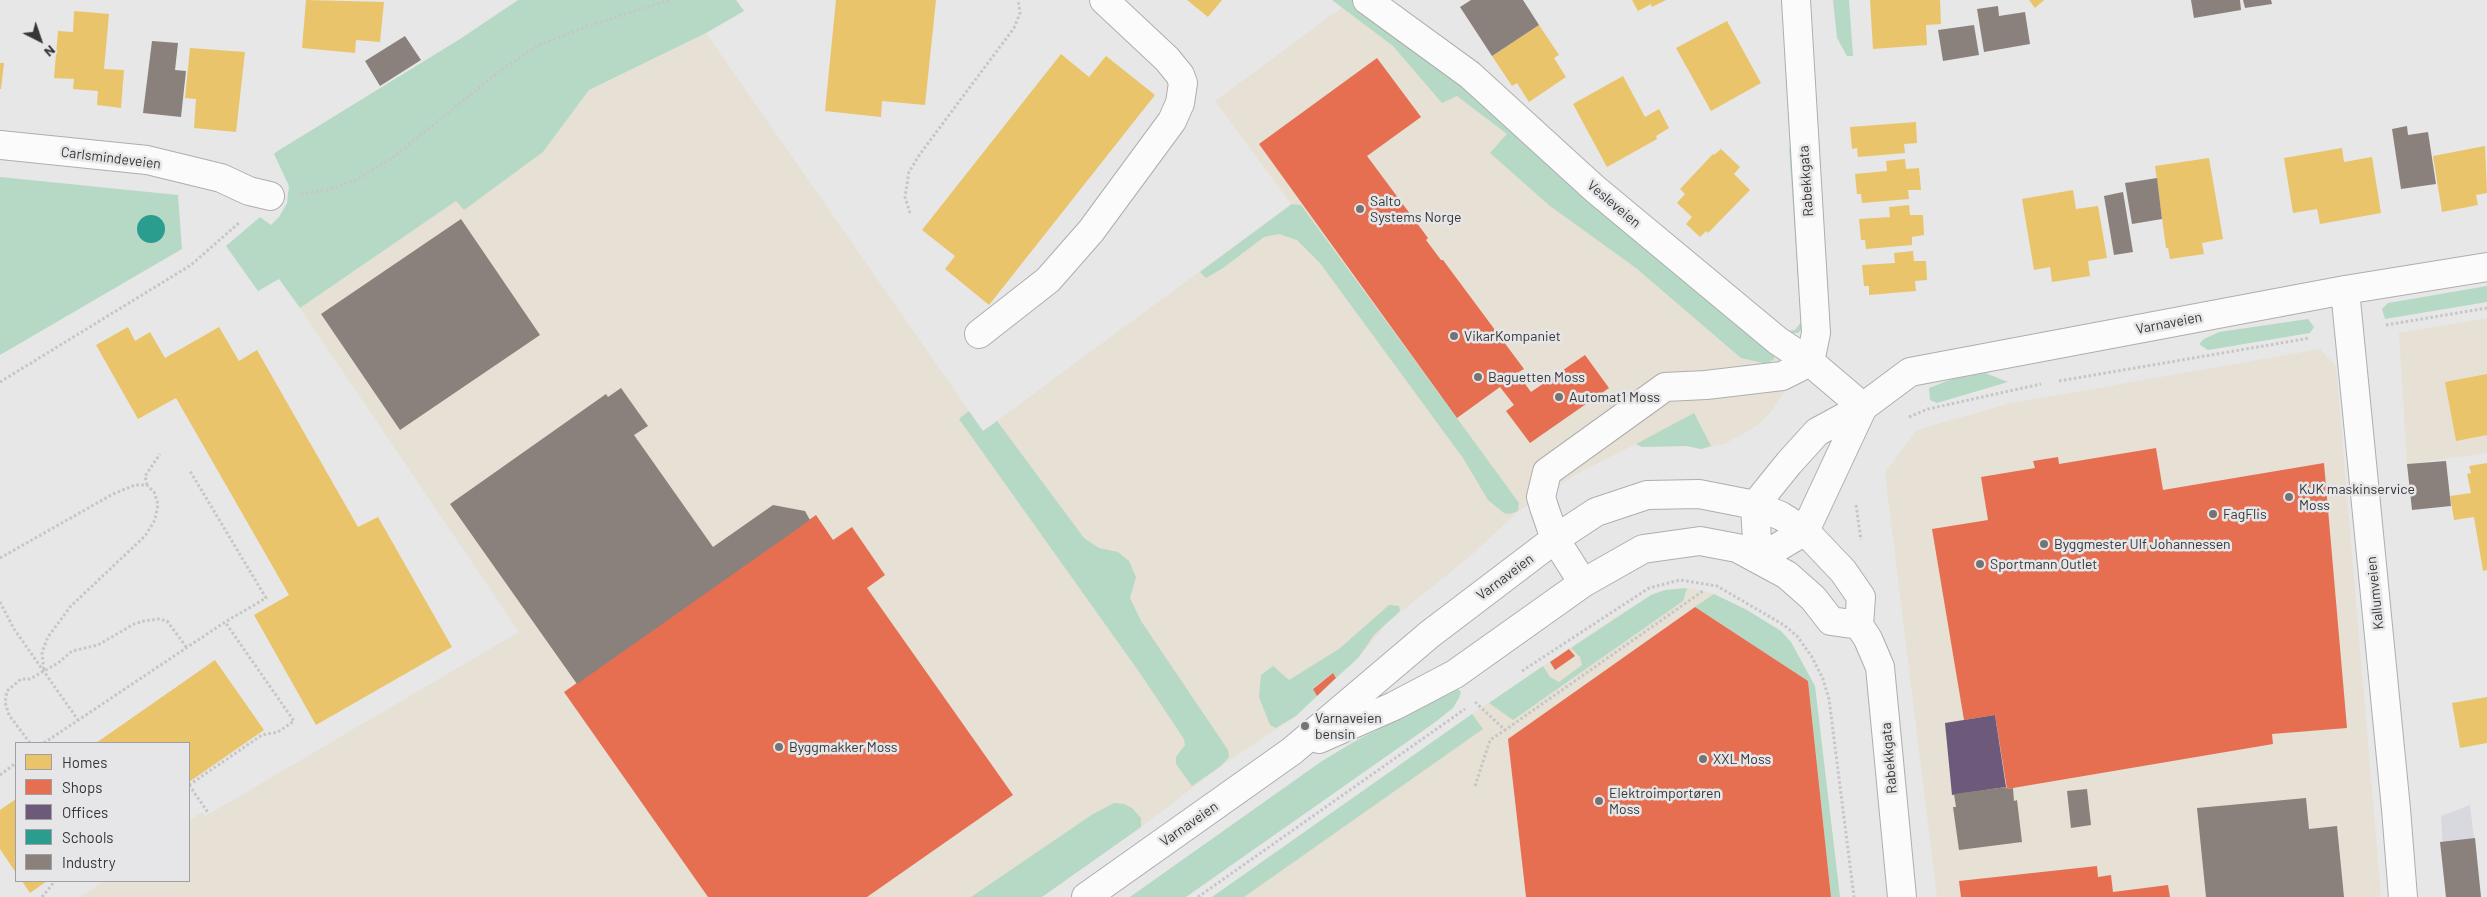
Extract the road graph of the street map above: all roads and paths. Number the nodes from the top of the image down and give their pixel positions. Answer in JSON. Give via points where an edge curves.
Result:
{"nodes":[{"id":1,"x":669,"y":0,"type":"edge"},
{"id":2,"x":1018,"y":0,"type":"edge"},
{"id":3,"x":1104,"y":0,"type":"edge"},
{"id":4,"x":1366,"y":0,"type":"edge"},
{"id":5,"x":1796,"y":0,"type":"edge"},
{"id":6,"x":0,"y":145,"type":"edge"},
{"id":7,"x":270,"y":196,"type":"junction"},
{"id":8,"x":910,"y":213,"type":"dead end"},
{"id":9,"x":2487,"y":266,"type":"edge"},
{"id":10,"x":2345,"y":290,"type":"junction"},
{"id":11,"x":2487,"y":308,"type":"edge"},
{"id":12,"x":2386,"y":325,"type":"dead end"},
{"id":13,"x":979,"y":334,"type":"dead end"},
{"id":14,"x":2310,"y":338,"type":"dead end"},
{"id":15,"x":1810,"y":362,"type":"junction"},
{"id":16,"x":2057,"y":381,"type":"dead end"},
{"id":17,"x":0,"y":382,"type":"edge"},
{"id":18,"x":2047,"y":383,"type":"dead end"},
{"id":19,"x":1862,"y":407,"type":"junction"},
{"id":20,"x":1900,"y":420,"type":"dead end"},
{"id":21,"x":160,"y":454,"type":"dead end"},
{"id":22,"x":190,"y":470,"type":"dead end"},
{"id":23,"x":147,"y":486,"type":"junction"},
{"id":24,"x":1856,"y":500,"type":"dead end"},
{"id":25,"x":1755,"y":505,"type":"junction"},
{"id":26,"x":1805,"y":531,"type":"junction"},
{"id":27,"x":1555,"y":538,"type":"junction"},
{"id":28,"x":1862,"y":542,"type":"dead end"},
{"id":29,"x":0,"y":558,"type":"edge"},
{"id":30,"x":1758,"y":559,"type":"junction"},
{"id":31,"x":1583,"y":583,"type":"junction"},
{"id":32,"x":1703,"y":591,"type":"dead end"},
{"id":33,"x":0,"y":602,"type":"edge"},
{"id":34,"x":225,"y":622,"type":"junction"},
{"id":35,"x":1859,"y":625,"type":"junction"},
{"id":36,"x":187,"y":648,"type":"junction"},
{"id":37,"x":44,"y":672,"type":"junction"},
{"id":38,"x":1516,"y":675,"type":"dead end"},
{"id":39,"x":1483,"y":697,"type":"dead end"},
{"id":40,"x":1475,"y":702,"type":"junction"},
{"id":41,"x":78,"y":720,"type":"junction"},
{"id":42,"x":1505,"y":730,"type":"junction"},
{"id":43,"x":29,"y":742,"type":"edge"},
{"id":44,"x":45,"y":742,"type":"edge"},
{"id":45,"x":1292,"y":751,"type":"junction"},
{"id":46,"x":15,"y":764,"type":"edge"},
{"id":47,"x":0,"y":775,"type":"edge"},
{"id":48,"x":190,"y":784,"type":"edge"},
{"id":49,"x":190,"y":786,"type":"edge"},
{"id":50,"x":1475,"y":786,"type":"dead end"},
{"id":51,"x":209,"y":814,"type":"dead end"},
{"id":52,"x":54,"y":882,"type":"edge"},
{"id":53,"x":42,"y":897,"type":"edge"},
{"id":54,"x":1086,"y":897,"type":"edge"},
{"id":55,"x":1198,"y":897,"type":"edge"},
{"id":56,"x":1854,"y":897,"type":"edge"},
{"id":57,"x":1902,"y":897,"type":"edge"},
{"id":58,"x":2403,"y":897,"type":"edge"}],
"edges":[{"from":1,"to":7,"type":"path","via":[[539,45],[501,70],[392,158],[356,180],[315,192]]},
{"from":2,"to":8,"type":"path","via":[[1020,13],[1014,28],[910,172],[905,197]]},
{"from":3,"to":13,"type":"street","via":[[1168,59],[1180,75],[1183,83],[1180,103],[1172,121],[1091,231],[1048,280]]},
{"from":4,"to":15,"type":"street","name":"Vesleveien","via":[[1470,76],[1595,189],[1778,341]]},
{"from":5,"to":15,"type":"street","name":"Rabekkgata","via":[[1816,333]]},
{"from":6,"to":7,"type":"street","name":"Carlsmindeveien","via":[[147,160],[221,178],[249,191]]},
{"from":7,"to":17,"type":"path","via":[[191,265]]},
{"from":9,"to":10,"type":"street","name":"Varnaveien"},
{"from":10,"to":19,"type":"street","name":"Varnaveien","via":[[1910,372]]},
{"from":10,"to":58,"type":"street","name":"Kallumveien"},
{"from":11,"to":12,"type":"path"},
{"from":14,"to":16,"type":"path"},
{"from":15,"to":19,"type":"street","name":"Vesleveien"},
{"from":15,"to":27,"type":"street","via":[[1782,376],[1665,387],[1548,472],[1541,498]]},
{"from":18,"to":20,"type":"path","via":[[1928,409]]},
{"from":19,"to":25,"type":"street","name":"Varnaveien","via":[[1817,432]]},
{"from":19,"to":26,"type":"street","name":"Varnaveien"},
{"from":21,"to":23,"type":"path","via":[[145,476]]},
{"from":22,"to":34,"type":"path","via":[[266,598]]},
{"from":23,"to":29,"type":"path","via":[[135,485],[113,494]]},
{"from":23,"to":37,"type":"path","via":[[154,492],[158,504],[155,520],[146,536],[70,607],[48,637],[42,652]]},
{"from":24,"to":28,"type":"path"},
{"from":25,"to":26,"type":"street","name":"Varnaveien"},
{"from":25,"to":27,"type":"street","name":"Varnaveien","via":[[1699,494],[1647,495],[1596,512]]},
{"from":25,"to":30,"type":"street"},
{"from":26,"to":30,"type":"street"},
{"from":26,"to":35,"type":"street","name":"Varnaveien","via":[[1844,571],[1861,597]]},
{"from":27,"to":31,"type":"street"},
{"from":27,"to":45,"type":"street","name":"Varnaveien","via":[[1430,634]]},
{"from":30,"to":31,"type":"street","name":"Varnaveien","via":[[1737,548],[1700,541],[1643,549]]},
{"from":30,"to":35,"type":"street","name":"Varnaveien","via":[[1787,575],[1813,598],[1830,621]]},
{"from":31,"to":45,"type":"street","name":"Varnaveien","via":[[1455,674],[1394,706]]},
{"from":32,"to":42,"type":"path"},
{"from":33,"to":37,"type":"path","via":[[14,629]]},
{"from":34,"to":36,"type":"path"},
{"from":34,"to":48,"type":"path","via":[[294,721],[278,732],[262,735]]},
{"from":35,"to":57,"type":"street","name":"Rabekkgata","via":[[1880,667]]},
{"from":36,"to":37,"type":"path","via":[[167,621],[158,619],[134,624],[98,645],[72,651]]},
{"from":36,"to":41,"type":"path"},
{"from":37,"to":41,"type":"path"},
{"from":37,"to":43,"type":"path","via":[[14,683],[4,702]]},
{"from":38,"to":56,"type":"path","via":[[1649,588],[1680,580],[1718,586],[1784,624],[1812,657],[1829,699]]},
{"from":39,"to":40,"type":"path"},
{"from":40,"to":42,"type":"path"},
{"from":40,"to":55,"type":"path"},
{"from":41,"to":44,"type":"path"},
{"from":42,"to":50,"type":"path","via":[[1490,740]]},
{"from":45,"to":54,"type":"street","name":"Varnaveien"},
{"from":46,"to":47,"type":"path"},
{"from":49,"to":51,"type":"path"},
{"from":52,"to":53,"type":"path"}]}
